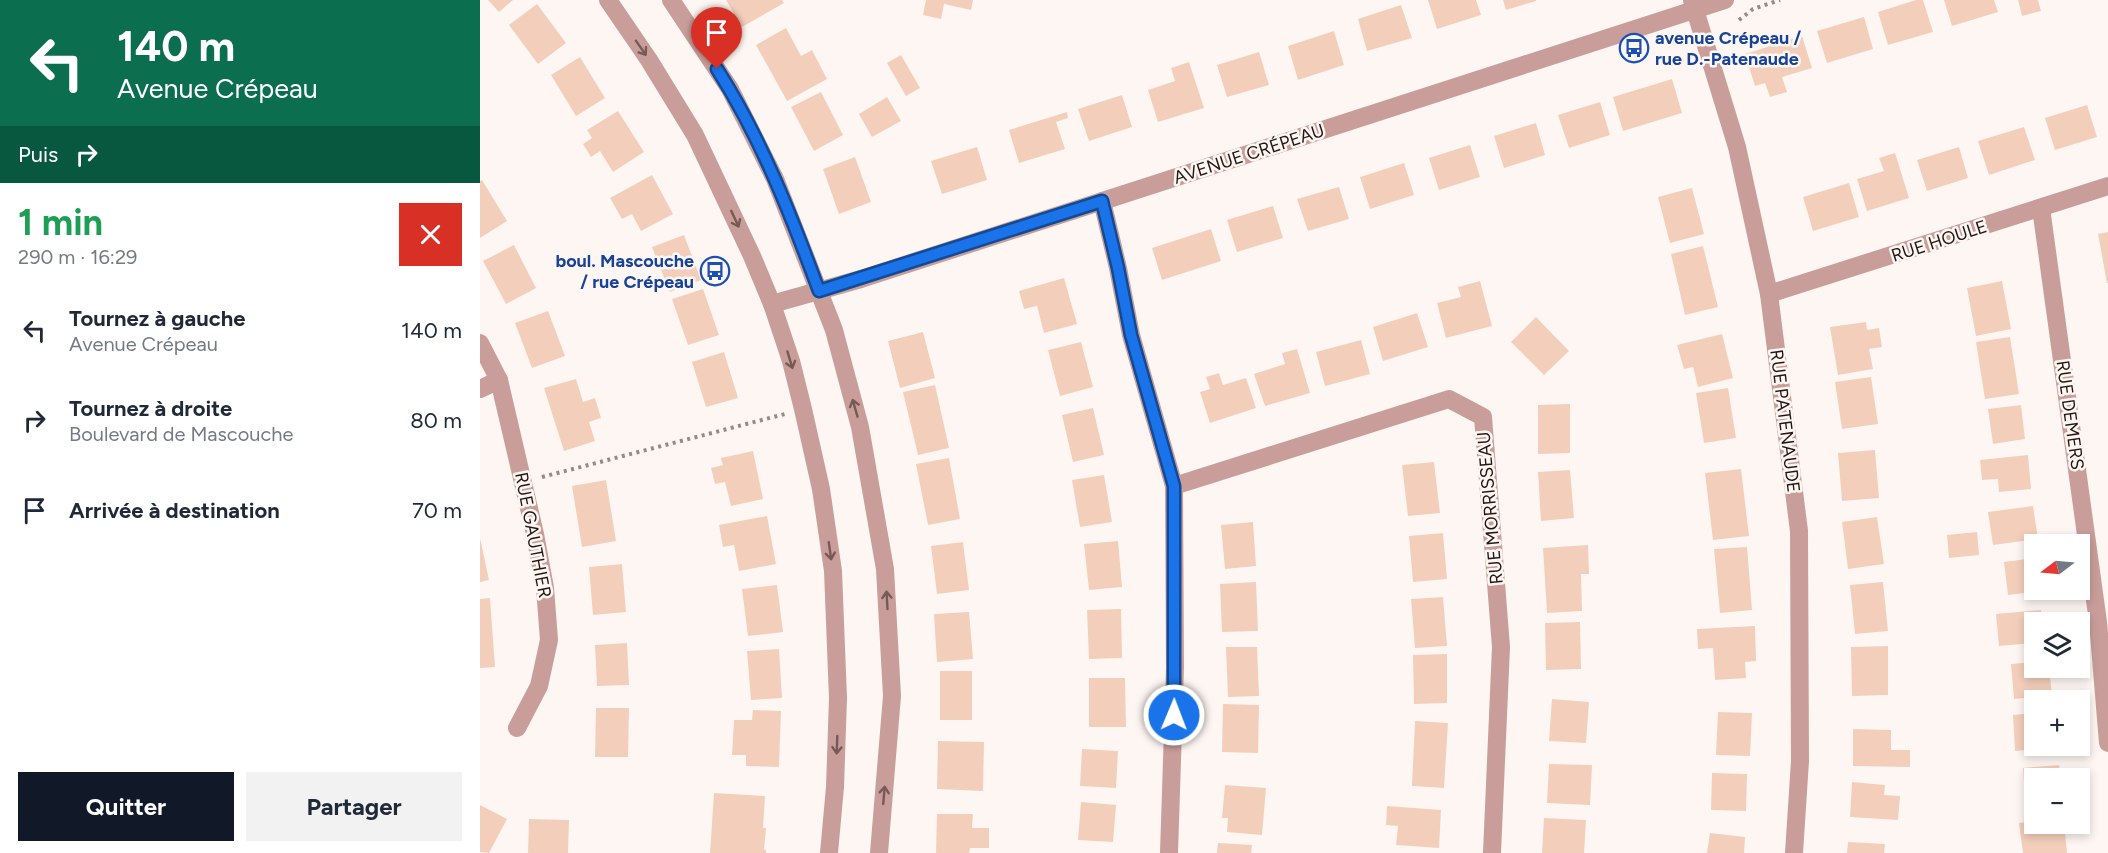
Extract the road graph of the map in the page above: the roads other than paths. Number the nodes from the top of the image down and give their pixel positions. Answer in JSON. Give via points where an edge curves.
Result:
{"nodes":[{"id":1,"x":608,"y":0,"type":"edge"},
{"id":2,"x":671,"y":0,"type":"edge"},
{"id":3,"x":1725,"y":0,"type":"edge"},
{"id":4,"x":1694,"y":5,"type":"edge"},
{"id":5,"x":2108,"y":186,"type":"edge"},
{"id":6,"x":1102,"y":201,"type":"junction"},
{"id":7,"x":2041,"y":208,"type":"junction"},
{"id":8,"x":819,"y":291,"type":"junction"},
{"id":9,"x":1769,"y":294,"type":"junction"},
{"id":10,"x":772,"y":304,"type":"junction"},
{"id":11,"x":480,"y":343,"type":"edge"},
{"id":12,"x":499,"y":380,"type":"junction"},
{"id":13,"x":480,"y":389,"type":"edge"},
{"id":14,"x":1174,"y":486,"type":"junction"},
{"id":15,"x":2103,"y":622,"type":"edge"},
{"id":16,"x":517,"y":728,"type":"dead end"},
{"id":17,"x":2108,"y":743,"type":"edge"},
{"id":18,"x":829,"y":853,"type":"edge"},
{"id":19,"x":879,"y":853,"type":"edge"},
{"id":20,"x":1169,"y":853,"type":"edge"},
{"id":21,"x":1492,"y":853,"type":"edge"},
{"id":22,"x":1794,"y":853,"type":"edge"}],
"edges":[{"from":1,"to":10,"type":"street","one_way":true,"via":[[695,135]]},
{"from":2,"to":8,"type":"street","via":[[730,89],[775,179]]},
{"from":3,"to":4,"type":"street","name":"AVENUE CRÉPEAU"},
{"from":4,"to":6,"type":"street","name":"AVENUE CRÉPEAU"},
{"from":4,"to":9,"type":"street","name":"RUE PATENAUDE","via":[[1737,147]]},
{"from":5,"to":7,"type":"street","name":"RUE HOULE"},
{"from":6,"to":8,"type":"street","name":"AVENUE CRÉPEAU"},
{"from":6,"to":14,"type":"street","via":[[1131,335]]},
{"from":7,"to":9,"type":"street","name":"RUE HOULE"},
{"from":7,"to":15,"type":"street","name":"RUE DEMERS"},
{"from":8,"to":10,"type":"street","name":"AVENUE CRÉPEAU"},
{"from":19,"to":8,"type":"street","one_way":true,"via":[[892,696],[885,569],[860,427],[834,330]]},
{"from":9,"to":22,"type":"street","name":"RUE PATENAUDE","via":[[1798,531],[1800,761]]},
{"from":10,"to":18,"type":"street","one_way":true,"via":[[803,409],[821,489],[833,571],[838,698]]},
{"from":11,"to":12,"type":"street","name":"RUE GAUTHIER"},
{"from":12,"to":13,"type":"street"},
{"from":12,"to":16,"type":"street","name":"RUE GAUTHIER","via":[[545,588],[549,640],[539,686]]},
{"from":14,"to":20,"type":"street","via":[[1175,668]]},
{"from":14,"to":21,"type":"street","name":"RUE MORRISSEAU","via":[[1449,399],[1483,417],[1502,647]]},
{"from":15,"to":17,"type":"street","name":"RUE DEMERS"}]}
